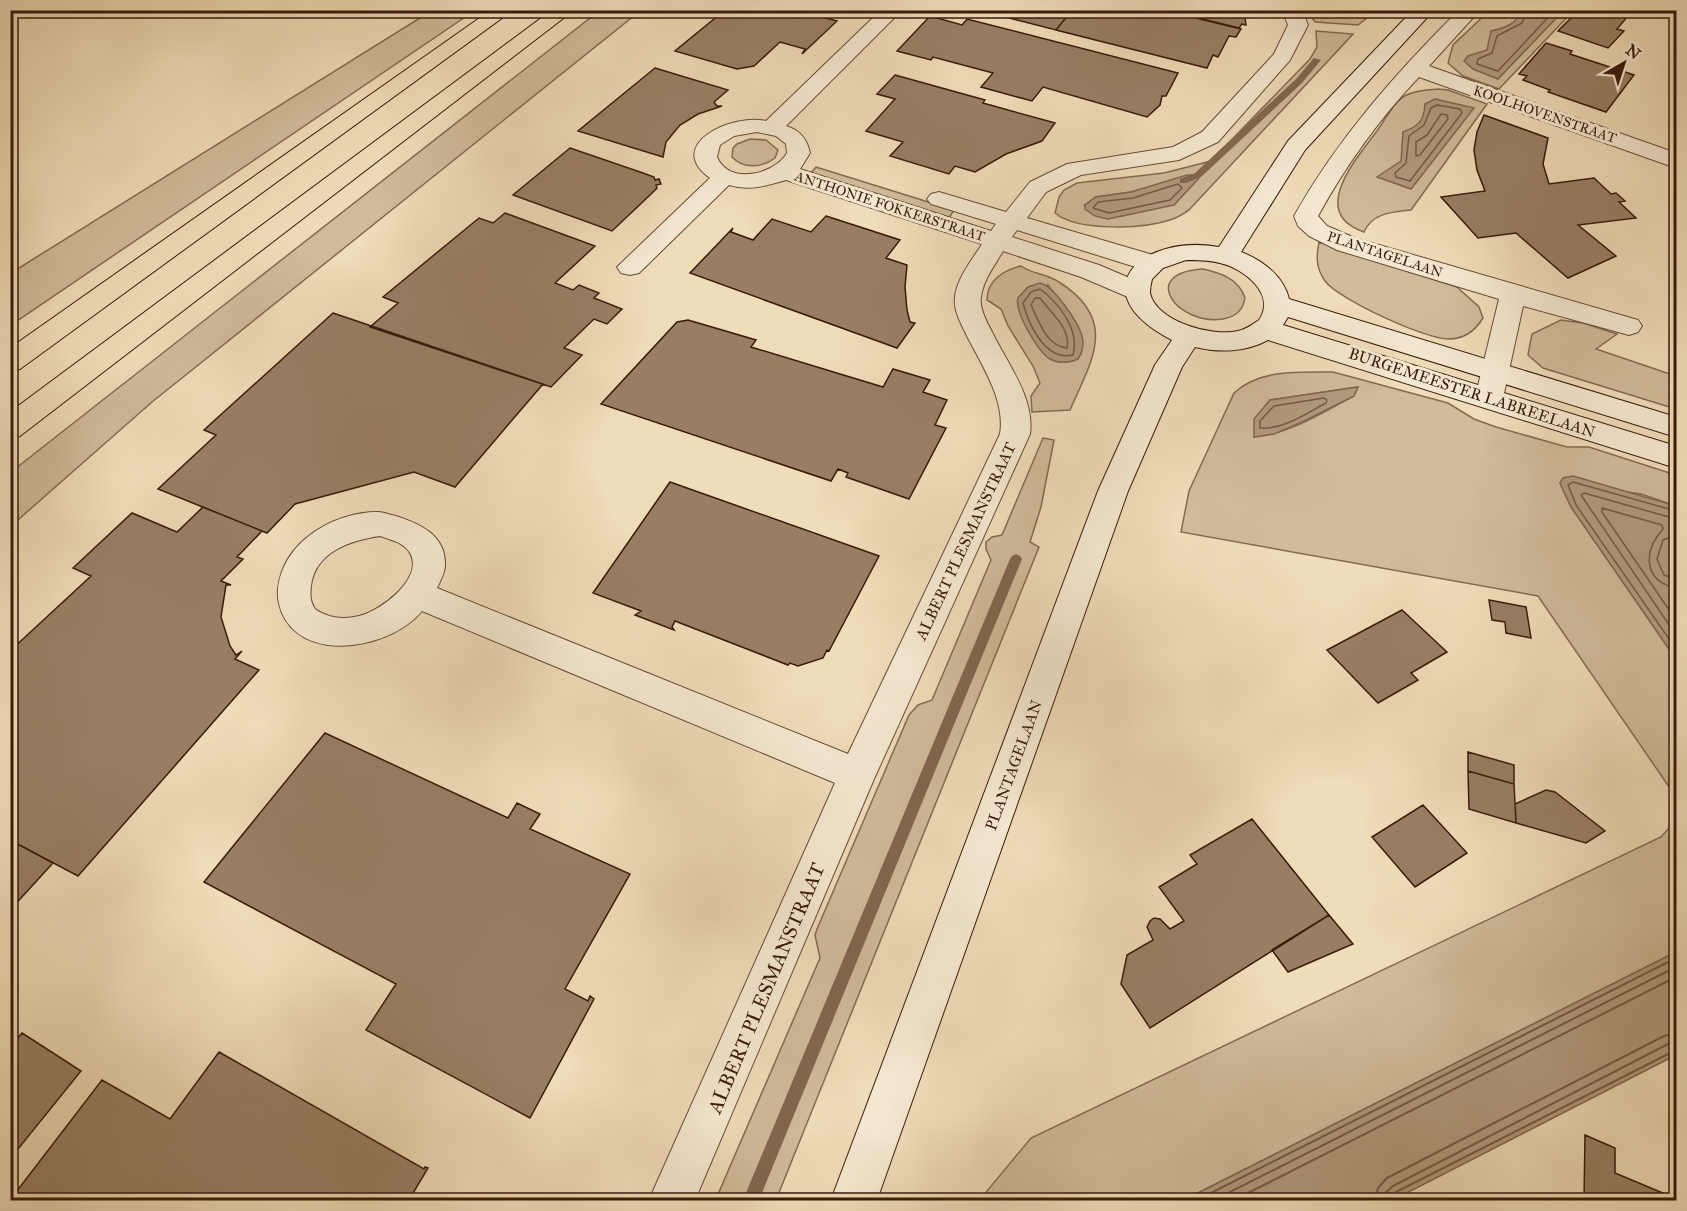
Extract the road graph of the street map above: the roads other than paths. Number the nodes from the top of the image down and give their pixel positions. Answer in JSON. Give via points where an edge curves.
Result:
{"nodes":[{"id":1,"x":504,"y":10,"type":"edge"},
{"id":2,"x":565,"y":10,"type":"edge"},
{"id":3,"x":892,"y":10,"type":"edge"},
{"id":4,"x":1292,"y":10,"type":"edge"},
{"id":5,"x":1425,"y":10,"type":"edge"},
{"id":6,"x":1471,"y":10,"type":"edge"},
{"id":7,"x":1414,"y":68,"type":"junction"},
{"id":8,"x":772,"y":127,"type":"junction"},
{"id":9,"x":1677,"y":161,"type":"edge"},
{"id":10,"x":792,"y":164,"type":"junction"},
{"id":11,"x":725,"y":176,"type":"junction"},
{"id":12,"x":1003,"y":231,"type":"junction"},
{"id":13,"x":1227,"y":256,"type":"junction"},
{"id":14,"x":1150,"y":263,"type":"junction"},
{"id":15,"x":630,"y":267,"type":"dead end"},
{"id":16,"x":1137,"y":291,"type":"junction"},
{"id":17,"x":1514,"y":294,"type":"junction"},
{"id":18,"x":1279,"y":305,"type":"junction"},
{"id":19,"x":1629,"y":326,"type":"dead end"},
{"id":20,"x":1267,"y":330,"type":"junction"},
{"id":21,"x":1188,"y":337,"type":"junction"},
{"id":22,"x":10,"y":362,"type":"edge"},
{"id":23,"x":1492,"y":384,"type":"junction"},
{"id":24,"x":1677,"y":427,"type":"edge"},
{"id":25,"x":10,"y":428,"type":"edge"},
{"id":26,"x":1677,"y":458,"type":"edge"},
{"id":27,"x":418,"y":594,"type":"dead end"},
{"id":28,"x":857,"y":775,"type":"junction"},
{"id":29,"x":672,"y":1200,"type":"edge"},
{"id":30,"x":854,"y":1200,"type":"edge"}],
"edges":[{"from":1,"to":22,"type":"highway"},
{"from":2,"to":25,"type":"highway"},
{"from":3,"to":8,"type":"street"},
{"from":4,"to":12,"type":"street","name":"ANTHONIE FOKKERSTRAAT","via":[[1298,26],[1283,56],[1210,136],[1179,153],[1075,169],[1038,187]]},
{"from":5,"to":13,"type":"street","via":[[1296,146]]},
{"from":6,"to":7,"type":"street","name":"PLANTAGELAAN"},
{"from":7,"to":9,"type":"street","name":"KOOLHOVENSTRAAT"},
{"from":7,"to":17,"type":"street","name":"PLANTAGELAAN","via":[[1327,178],[1306,216],[1307,221],[1318,231],[1346,244]]},
{"from":8,"to":10,"type":"street","via":[[794,138],[799,147]]},
{"from":8,"to":11,"type":"street","via":[[728,130],[708,144],[706,162]]},
{"from":10,"to":11,"type":"street","via":[[756,180]]},
{"from":10,"to":12,"type":"street","name":"ANTHONIE FOKKERSTRAAT"},
{"from":11,"to":15,"type":"street"},
{"from":12,"to":14,"type":"street","name":"ANTHONIE FOKKERSTRAAT"},
{"from":12,"to":16,"type":"street","name":"ANTHONIE FOKKERSTRAAT"},
{"from":12,"to":28,"type":"street","name":"ALBERT PLESMANSTRAAT","via":[[971,284],[967,299],[972,319],[1014,404],[1015,434]]},
{"from":13,"to":14,"type":"street","via":[[1184,252]]},
{"from":13,"to":18,"type":"street","via":[[1269,282]]},
{"from":14,"to":16,"type":"street","via":[[1142,271]]},
{"from":16,"to":21,"type":"street","via":[[1147,312],[1172,331]]},
{"from":17,"to":19,"type":"street"},
{"from":17,"to":23,"type":"street"},
{"from":18,"to":20,"type":"street"},
{"from":18,"to":23,"type":"street","name":"BURGEMEESTER LABREELAAN"},
{"from":20,"to":21,"type":"street","via":[[1232,342]]},
{"from":20,"to":23,"type":"street","name":"BURGEMEESTER LABREELAAN"},
{"from":21,"to":30,"type":"street","name":"PLANTAGELAAN","via":[[1169,365],[1113,491]]},
{"from":23,"to":24,"type":"street","name":"BURGEMEESTER LABREELAAN"},
{"from":23,"to":26,"type":"street","name":"BURGEMEESTER LABREELAAN"},
{"from":27,"to":28,"type":"street"},
{"from":28,"to":29,"type":"street","name":"ALBERT PLESMANSTRAAT"}]}
